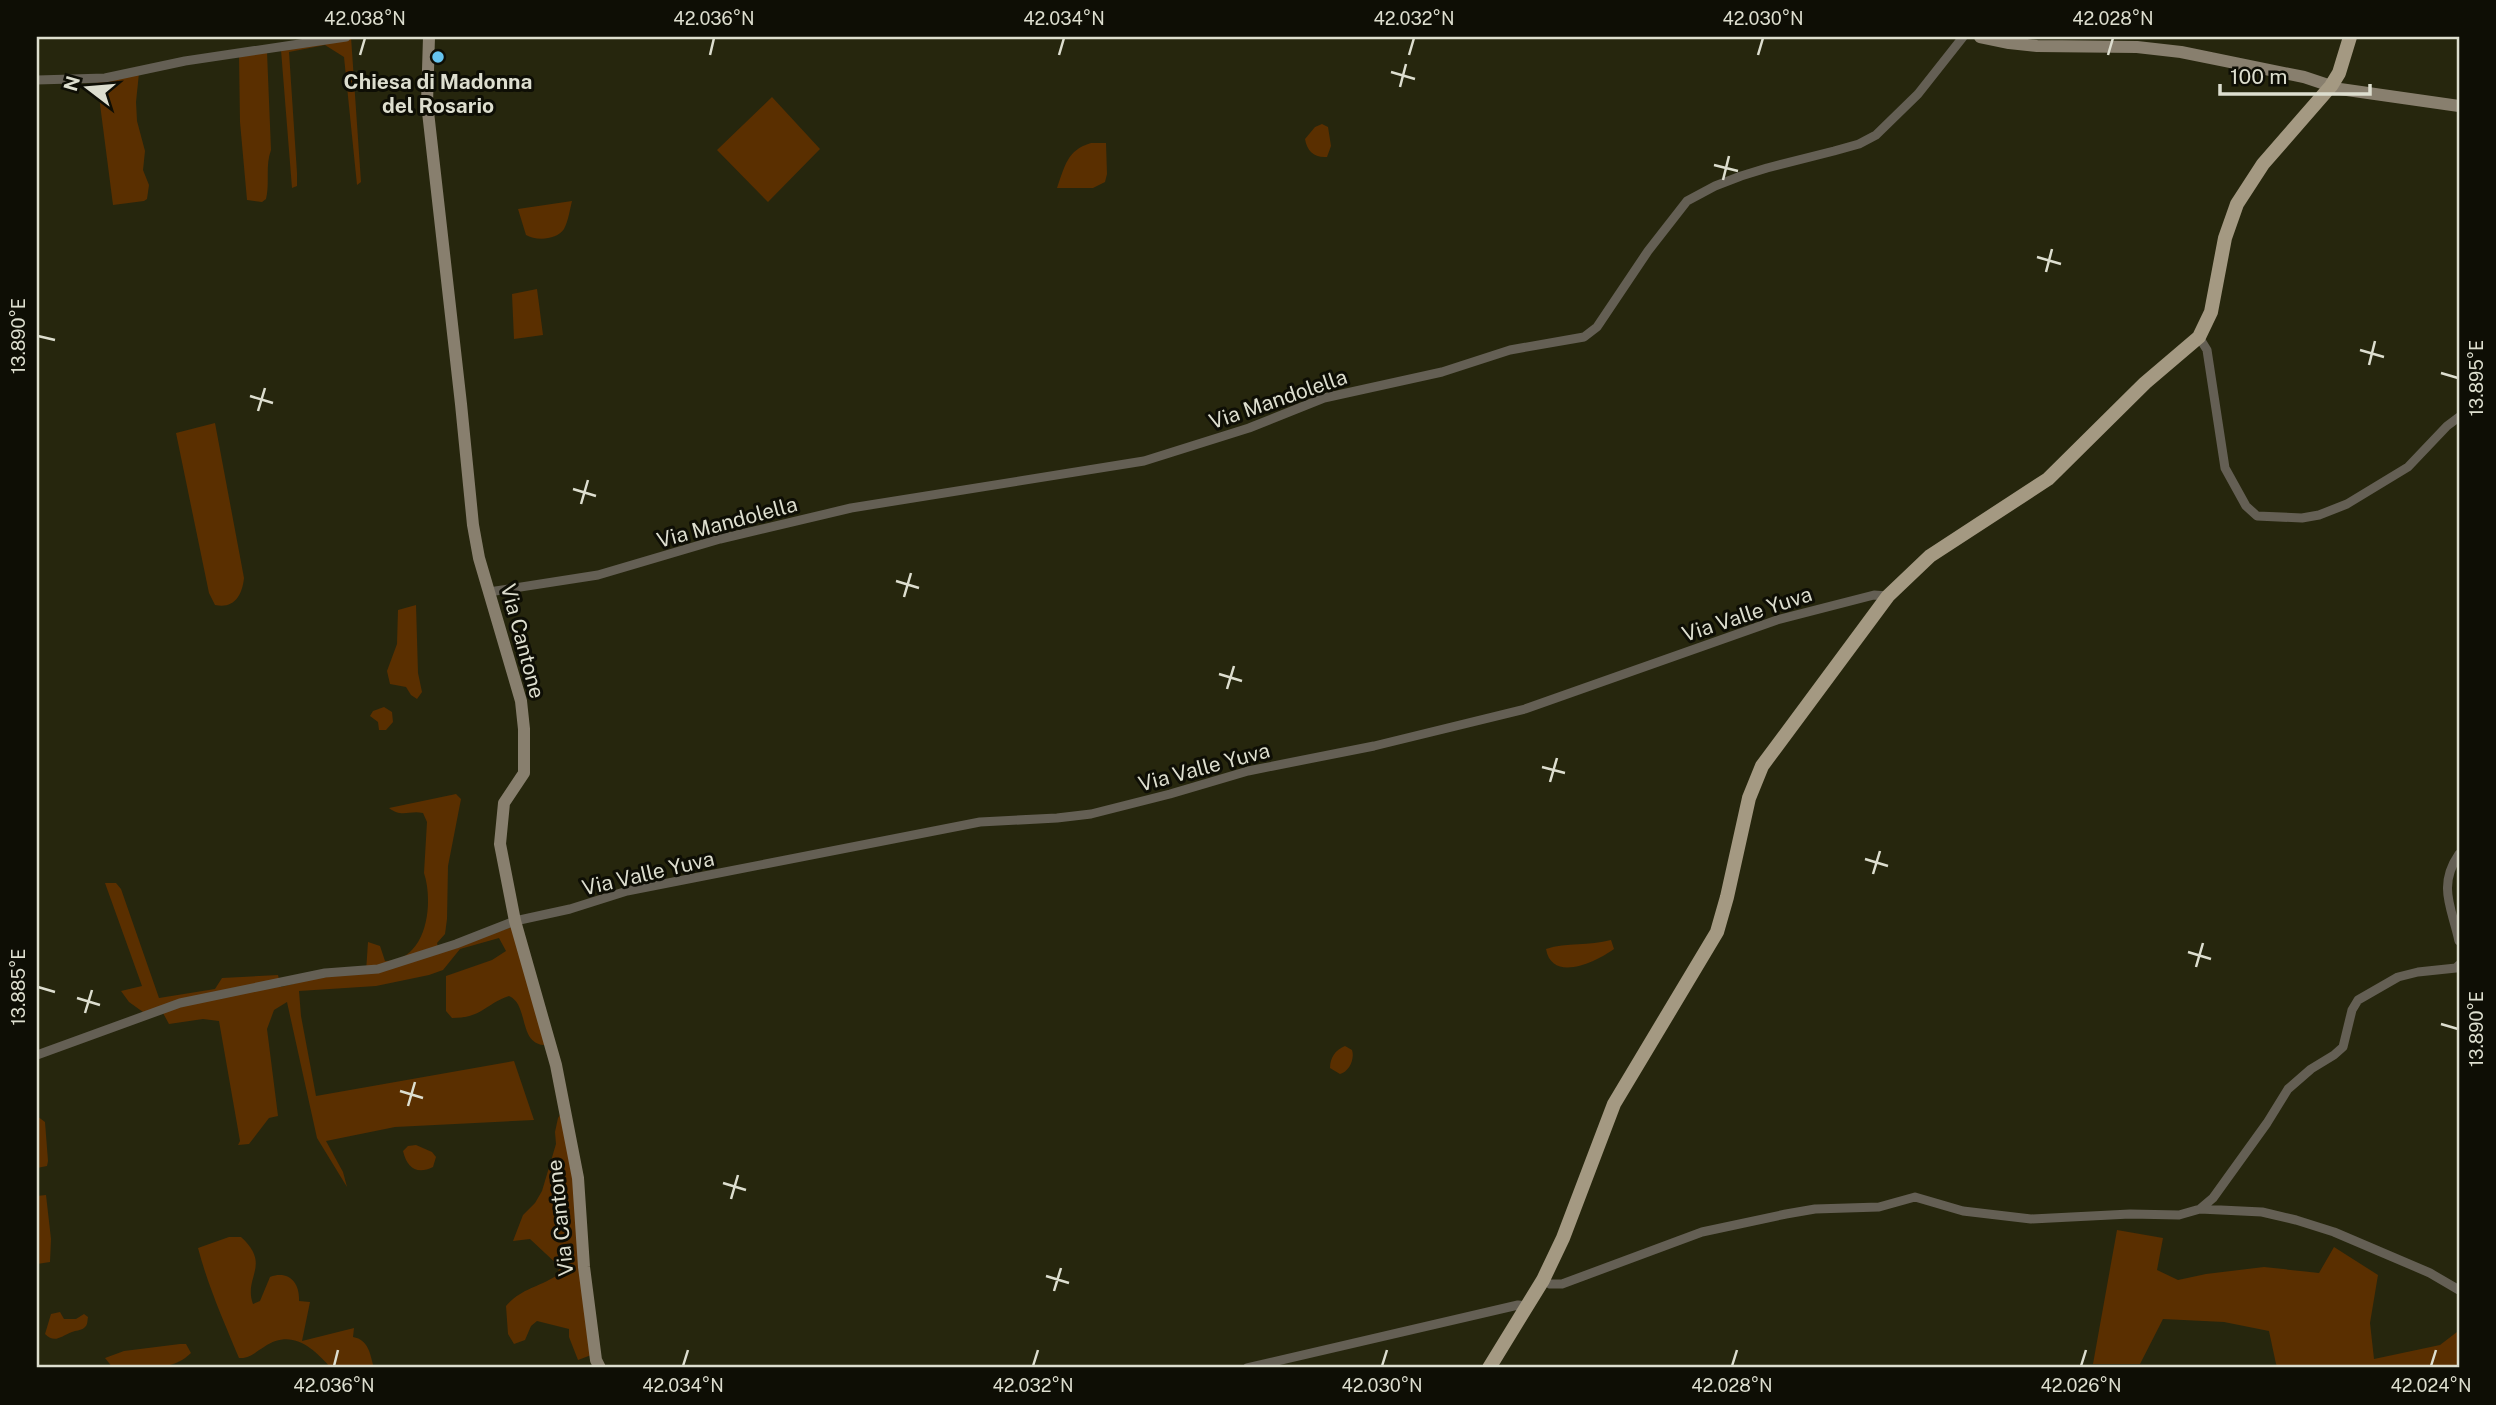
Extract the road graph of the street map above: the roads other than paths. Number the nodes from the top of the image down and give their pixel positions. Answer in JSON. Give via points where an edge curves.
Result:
{"nodes":[{"id":1,"x":345,"y":37,"type":"edge"},
{"id":2,"x":429,"y":37,"type":"edge"},
{"id":3,"x":1964,"y":37,"type":"edge"},
{"id":4,"x":1980,"y":37,"type":"edge"},
{"id":5,"x":2350,"y":37,"type":"edge"},
{"id":6,"x":37,"y":80,"type":"edge"},
{"id":7,"x":2331,"y":86,"type":"junction"},
{"id":8,"x":2459,"y":106,"type":"edge"},
{"id":9,"x":2199,"y":337,"type":"junction"},
{"id":10,"x":2459,"y":417,"type":"edge"},
{"id":11,"x":489,"y":592,"type":"junction"},
{"id":12,"x":1888,"y":596,"type":"junction"},
{"id":13,"x":2459,"y":854,"type":"edge"},
{"id":14,"x":515,"y":921,"type":"junction"},
{"id":15,"x":2459,"y":942,"type":"edge"},
{"id":16,"x":2459,"y":964,"type":"edge"},
{"id":17,"x":37,"y":1055,"type":"edge"},
{"id":18,"x":2200,"y":1209,"type":"junction"},
{"id":19,"x":1543,"y":1280,"type":"junction"},
{"id":20,"x":2459,"y":1290,"type":"edge"},
{"id":21,"x":1527,"y":1306,"type":"junction"},
{"id":22,"x":600,"y":1368,"type":"edge"},
{"id":23,"x":1247,"y":1368,"type":"edge"},
{"id":24,"x":1489,"y":1368,"type":"edge"}],
"edges":[{"from":1,"to":6,"type":"street","via":[[105,78]]},
{"from":2,"to":11,"type":"main road","name":"Via Cantone","via":[[427,103],[443,257],[472,525]]},
{"from":3,"to":11,"type":"street","name":"Via Mandolella","via":[[1918,94],[1876,135],[1834,152],[1741,176],[1687,201],[1597,327],[1584,337],[1510,350],[1442,372],[1324,398],[1144,461],[851,508],[598,575]]},
{"from":4,"to":7,"type":"main road","via":[[2037,46],[2181,52],[2304,76]]},
{"from":5,"to":7,"type":"main road"},
{"from":7,"to":8,"type":"main road"},
{"from":7,"to":9,"type":"main road","via":[[2263,164],[2237,204],[2225,238],[2211,312]]},
{"from":9,"to":10,"type":"street","via":[[2207,350],[2225,468],[2246,506],[2257,516],[2302,518],[2347,504],[2408,467]]},
{"from":9,"to":12,"type":"main road","via":[[2048,479],[1930,556]]},
{"from":11,"to":14,"type":"main road","name":"Via Cantone","via":[[521,701],[524,729],[524,773],[504,803],[500,829]]},
{"from":12,"to":14,"type":"street","name":"Via Valle Yuva","via":[[1874,595],[1777,620],[1525,709],[1248,771],[1091,814],[981,822],[627,891]]},
{"from":12,"to":19,"type":"main road","via":[[1762,766],[1749,798],[1717,932],[1614,1104]]},
{"from":13,"to":15,"type":"street","via":[[2446,885]]},
{"from":14,"to":17,"type":"street","name":"Via Valle Yuva","via":[[378,969],[325,974],[180,1003]]},
{"from":14,"to":22,"type":"main road","name":"Via Cantone","via":[[556,1065],[578,1178],[584,1267]]},
{"from":16,"to":18,"type":"street","via":[[2398,977],[2358,1000],[2343,1047],[2288,1089],[2213,1198]]},
{"from":18,"to":19,"type":"street","via":[[2179,1216],[2031,1219],[1964,1211],[1915,1197],[1879,1207],[1786,1213],[1702,1231],[1562,1284]]},
{"from":18,"to":20,"type":"street","via":[[2262,1212],[2296,1220],[2370,1246]]},
{"from":19,"to":21,"type":"main road"},
{"from":21,"to":23,"type":"street"},
{"from":21,"to":24,"type":"main road"}]}
